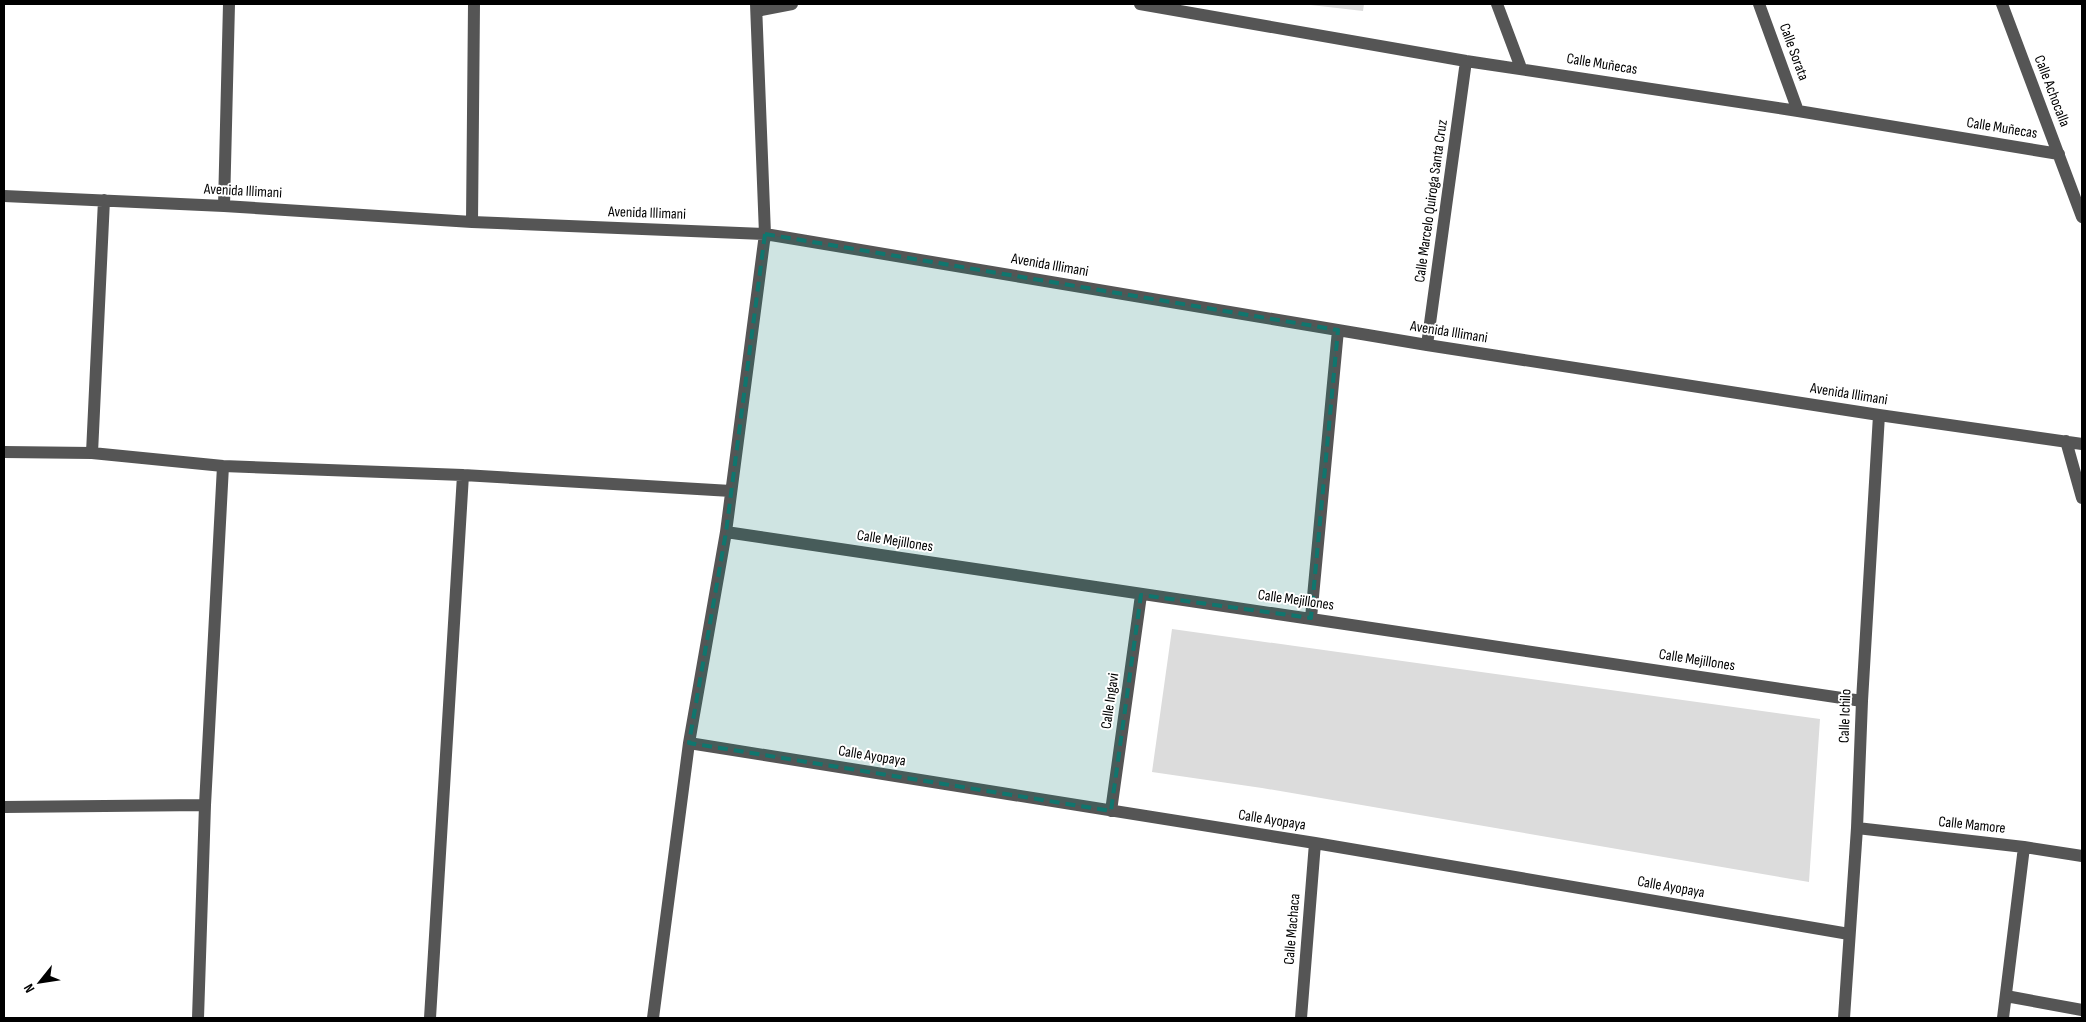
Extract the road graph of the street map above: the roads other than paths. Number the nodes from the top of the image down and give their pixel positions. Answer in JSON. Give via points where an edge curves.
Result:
{"nodes":[{"id":1,"x":229,"y":4,"type":"edge"},
{"id":2,"x":474,"y":4,"type":"edge"},
{"id":3,"x":792,"y":4,"type":"edge"},
{"id":4,"x":1140,"y":4,"type":"edge"},
{"id":5,"x":1497,"y":4,"type":"edge"},
{"id":6,"x":1759,"y":4,"type":"edge"},
{"id":7,"x":2002,"y":4,"type":"edge"},
{"id":8,"x":757,"y":7,"type":"edge"},
{"id":9,"x":1466,"y":61,"type":"junction"},
{"id":10,"x":1521,"y":68,"type":"junction"},
{"id":11,"x":1798,"y":111,"type":"junction"},
{"id":12,"x":2059,"y":154,"type":"junction"},
{"id":13,"x":4,"y":196,"type":"edge"},
{"id":14,"x":104,"y":200,"type":"junction"},
{"id":15,"x":224,"y":206,"type":"junction"},
{"id":16,"x":2082,"y":218,"type":"edge"},
{"id":17,"x":472,"y":222,"type":"junction"},
{"id":18,"x":766,"y":234,"type":"junction"},
{"id":19,"x":1338,"y":330,"type":"junction"},
{"id":20,"x":1427,"y":345,"type":"junction"},
{"id":21,"x":1879,"y":415,"type":"junction"},
{"id":22,"x":2066,"y":441,"type":"junction"},
{"id":23,"x":2082,"y":444,"type":"edge"},
{"id":24,"x":4,"y":452,"type":"edge"},
{"id":25,"x":92,"y":453,"type":"junction"},
{"id":26,"x":222,"y":466,"type":"junction"},
{"id":27,"x":463,"y":475,"type":"junction"},
{"id":28,"x":730,"y":491,"type":"junction"},
{"id":29,"x":2082,"y":498,"type":"edge"},
{"id":30,"x":726,"y":532,"type":"junction"},
{"id":31,"x":1141,"y":595,"type":"junction"},
{"id":32,"x":1311,"y":618,"type":"junction"},
{"id":33,"x":1862,"y":701,"type":"junction"},
{"id":34,"x":689,"y":743,"type":"junction"},
{"id":35,"x":204,"y":805,"type":"junction"},
{"id":36,"x":4,"y":807,"type":"edge"},
{"id":37,"x":1111,"y":811,"type":"junction"},
{"id":38,"x":1857,"y":828,"type":"junction"},
{"id":39,"x":1315,"y":843,"type":"junction"},
{"id":40,"x":2024,"y":847,"type":"junction"},
{"id":41,"x":2082,"y":856,"type":"edge"},
{"id":42,"x":1849,"y":934,"type":"junction"},
{"id":43,"x":2006,"y":996,"type":"junction"},
{"id":44,"x":2082,"y":1010,"type":"edge"},
{"id":45,"x":198,"y":1018,"type":"edge"},
{"id":46,"x":430,"y":1018,"type":"edge"},
{"id":47,"x":653,"y":1018,"type":"edge"},
{"id":48,"x":1301,"y":1018,"type":"edge"},
{"id":49,"x":1844,"y":1018,"type":"edge"},
{"id":50,"x":2002,"y":1018,"type":"edge"}],
"edges":[{"from":1,"to":15,"type":"street"},
{"from":2,"to":17,"type":"street"},
{"from":3,"to":8,"type":"street"},
{"from":4,"to":9,"type":"street","name":"Calle Muñecas"},
{"from":5,"to":10,"type":"street"},
{"from":6,"to":11,"type":"street","name":"Calle Sorata"},
{"from":7,"to":12,"type":"street","name":"Calle Achocalla"},
{"from":8,"to":18,"type":"street"},
{"from":9,"to":10,"type":"street","name":"Calle Muñecas"},
{"from":9,"to":20,"type":"street","name":"Calle Marcelo Quiroga Santa Cruz"},
{"from":10,"to":11,"type":"street","name":"Calle Muñecas"},
{"from":11,"to":12,"type":"street","name":"Calle Muñecas"},
{"from":12,"to":16,"type":"street","name":"Calle Achocalla"},
{"from":13,"to":14,"type":"street","name":"Avenida Illimani"},
{"from":14,"to":15,"type":"street","name":"Avenida Illimani"},
{"from":14,"to":25,"type":"street"},
{"from":15,"to":17,"type":"street","name":"Avenida Illimani"},
{"from":17,"to":18,"type":"street","name":"Avenida Illimani"},
{"from":18,"to":19,"type":"street","name":"Avenida Illimani"},
{"from":18,"to":28,"type":"street"},
{"from":19,"to":20,"type":"street","name":"Avenida Illimani"},
{"from":19,"to":32,"type":"street"},
{"from":20,"to":21,"type":"street","name":"Avenida Illimani"},
{"from":21,"to":22,"type":"street","name":"Avenida Illimani"},
{"from":21,"to":33,"type":"street","name":"Calle Ichilo"},
{"from":22,"to":23,"type":"street","name":"Avenida Illimani"},
{"from":22,"to":29,"type":"street"},
{"from":24,"to":25,"type":"street"},
{"from":25,"to":26,"type":"street"},
{"from":26,"to":27,"type":"street"},
{"from":26,"to":35,"type":"street"},
{"from":27,"to":28,"type":"street"},
{"from":27,"to":46,"type":"street"},
{"from":28,"to":30,"type":"street"},
{"from":30,"to":31,"type":"street","name":"Calle Mejillones"},
{"from":30,"to":34,"type":"street"},
{"from":31,"to":32,"type":"street","name":"Calle Mejillones"},
{"from":31,"to":37,"type":"street","name":"Calle Ingavi"},
{"from":32,"to":33,"type":"street","name":"Calle Mejillones"},
{"from":33,"to":38,"type":"street","name":"Calle Ichilo"},
{"from":34,"to":37,"type":"street","name":"Calle Ayopaya"},
{"from":34,"to":47,"type":"street"},
{"from":35,"to":36,"type":"street"},
{"from":35,"to":45,"type":"street"},
{"from":37,"to":39,"type":"street","name":"Calle Ayopaya"},
{"from":38,"to":40,"type":"street","name":"Calle Mamore"},
{"from":38,"to":42,"type":"street","name":"Calle Ichilo"},
{"from":39,"to":42,"type":"street","name":"Calle Ayopaya"},
{"from":39,"to":48,"type":"street","name":"Calle Machaca"},
{"from":40,"to":41,"type":"street","name":"Calle Mamore"},
{"from":40,"to":43,"type":"street"},
{"from":42,"to":49,"type":"street","name":"Calle Ichilo"},
{"from":43,"to":44,"type":"street"},
{"from":43,"to":50,"type":"street"}]}
